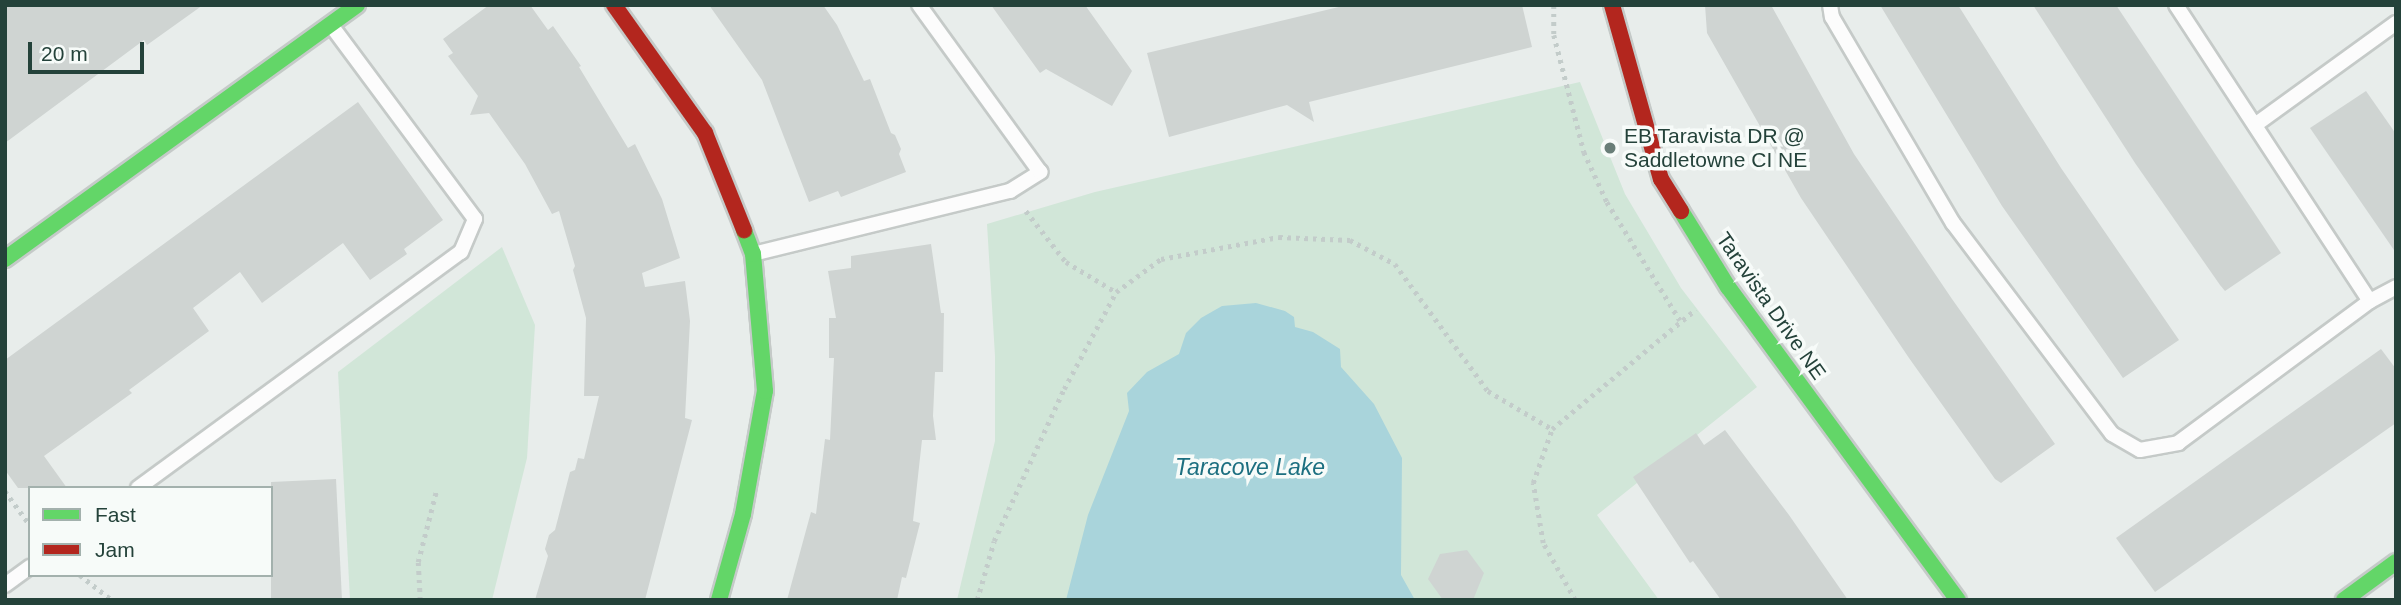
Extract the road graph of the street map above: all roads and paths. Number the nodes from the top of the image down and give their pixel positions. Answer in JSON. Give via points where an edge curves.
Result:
{"nodes":[{"id":1,"x":357,"y":5,"type":"edge"},
{"id":2,"x":614,"y":5,"type":"edge"},
{"id":3,"x":919,"y":5,"type":"edge"},
{"id":4,"x":1554,"y":5,"type":"edge"},
{"id":5,"x":1612,"y":5,"type":"edge"},
{"id":6,"x":1830,"y":5,"type":"edge"},
{"id":7,"x":2176,"y":5,"type":"edge"},
{"id":8,"x":2396,"y":23,"type":"edge"},
{"id":9,"x":330,"y":24,"type":"junction"},
{"id":10,"x":2255,"y":125,"type":"junction"},
{"id":11,"x":1010,"y":191,"type":"junction"},
{"id":12,"x":753,"y":254,"type":"junction"},
{"id":13,"x":5,"y":259,"type":"edge"},
{"id":14,"x":1728,"y":287,"type":"junction"},
{"id":15,"x":2396,"y":287,"type":"edge"},
{"id":16,"x":1116,"y":292,"type":"junction"},
{"id":17,"x":2370,"y":301,"type":"junction"},
{"id":18,"x":1680,"y":320,"type":"junction"},
{"id":19,"x":1552,"y":429,"type":"junction"},
{"id":20,"x":141,"y":486,"type":"edge"},
{"id":21,"x":5,"y":491,"type":"edge"},
{"id":22,"x":436,"y":492,"type":"dead end"},
{"id":23,"x":28,"y":522,"type":"edge"},
{"id":24,"x":2396,"y":562,"type":"edge"},
{"id":25,"x":28,"y":568,"type":"edge"},
{"id":26,"x":83,"y":577,"type":"edge"},
{"id":27,"x":5,"y":585,"type":"edge"},
{"id":28,"x":112,"y":600,"type":"edge"},
{"id":29,"x":420,"y":600,"type":"edge"},
{"id":30,"x":719,"y":600,"type":"edge"},
{"id":31,"x":977,"y":600,"type":"edge"},
{"id":32,"x":1575,"y":600,"type":"edge"},
{"id":33,"x":1958,"y":600,"type":"edge"},
{"id":34,"x":2344,"y":600,"type":"edge"}],
"edges":[{"from":1,"to":9,"type":"street"},
{"from":2,"to":12,"type":"street","via":[[705,133]]},
{"from":3,"to":11,"type":"lane","via":[[1040,173]]},
{"from":4,"to":18,"type":"path","via":[[1554,35],[1584,152],[1607,202]]},
{"from":5,"to":14,"type":"street","name":"Taravista Drive NE","via":[[1661,179]]},
{"from":6,"to":17,"type":"lane","via":[[1832,17],[1953,223],[2112,434],[2140,450],[2178,443]]},
{"from":7,"to":10,"type":"lane"},
{"from":8,"to":10,"type":"lane"},
{"from":9,"to":13,"type":"street"},
{"from":9,"to":20,"type":"lane","via":[[475,219],[461,252]]},
{"from":10,"to":17,"type":"lane"},
{"from":11,"to":12,"type":"lane"},
{"from":11,"to":16,"type":"path","via":[[1066,261]]},
{"from":12,"to":30,"type":"street","via":[[765,391],[743,514]]},
{"from":14,"to":18,"type":"path"},
{"from":14,"to":33,"type":"street","name":"Taravista Drive NE"},
{"from":15,"to":17,"type":"lane"},
{"from":16,"to":19,"type":"path","via":[[1161,259],[1279,237],[1350,240],[1395,264],[1488,391]]},
{"from":16,"to":31,"type":"path","via":[[1064,389],[1000,528]]},
{"from":18,"to":19,"type":"path"},
{"from":19,"to":32,"type":"path","via":[[1533,483],[1543,543]]},
{"from":21,"to":23,"type":"path"},
{"from":22,"to":29,"type":"path","via":[[418,562]]},
{"from":24,"to":34,"type":"street"},
{"from":25,"to":27,"type":"lane"},
{"from":26,"to":28,"type":"path"}]}
